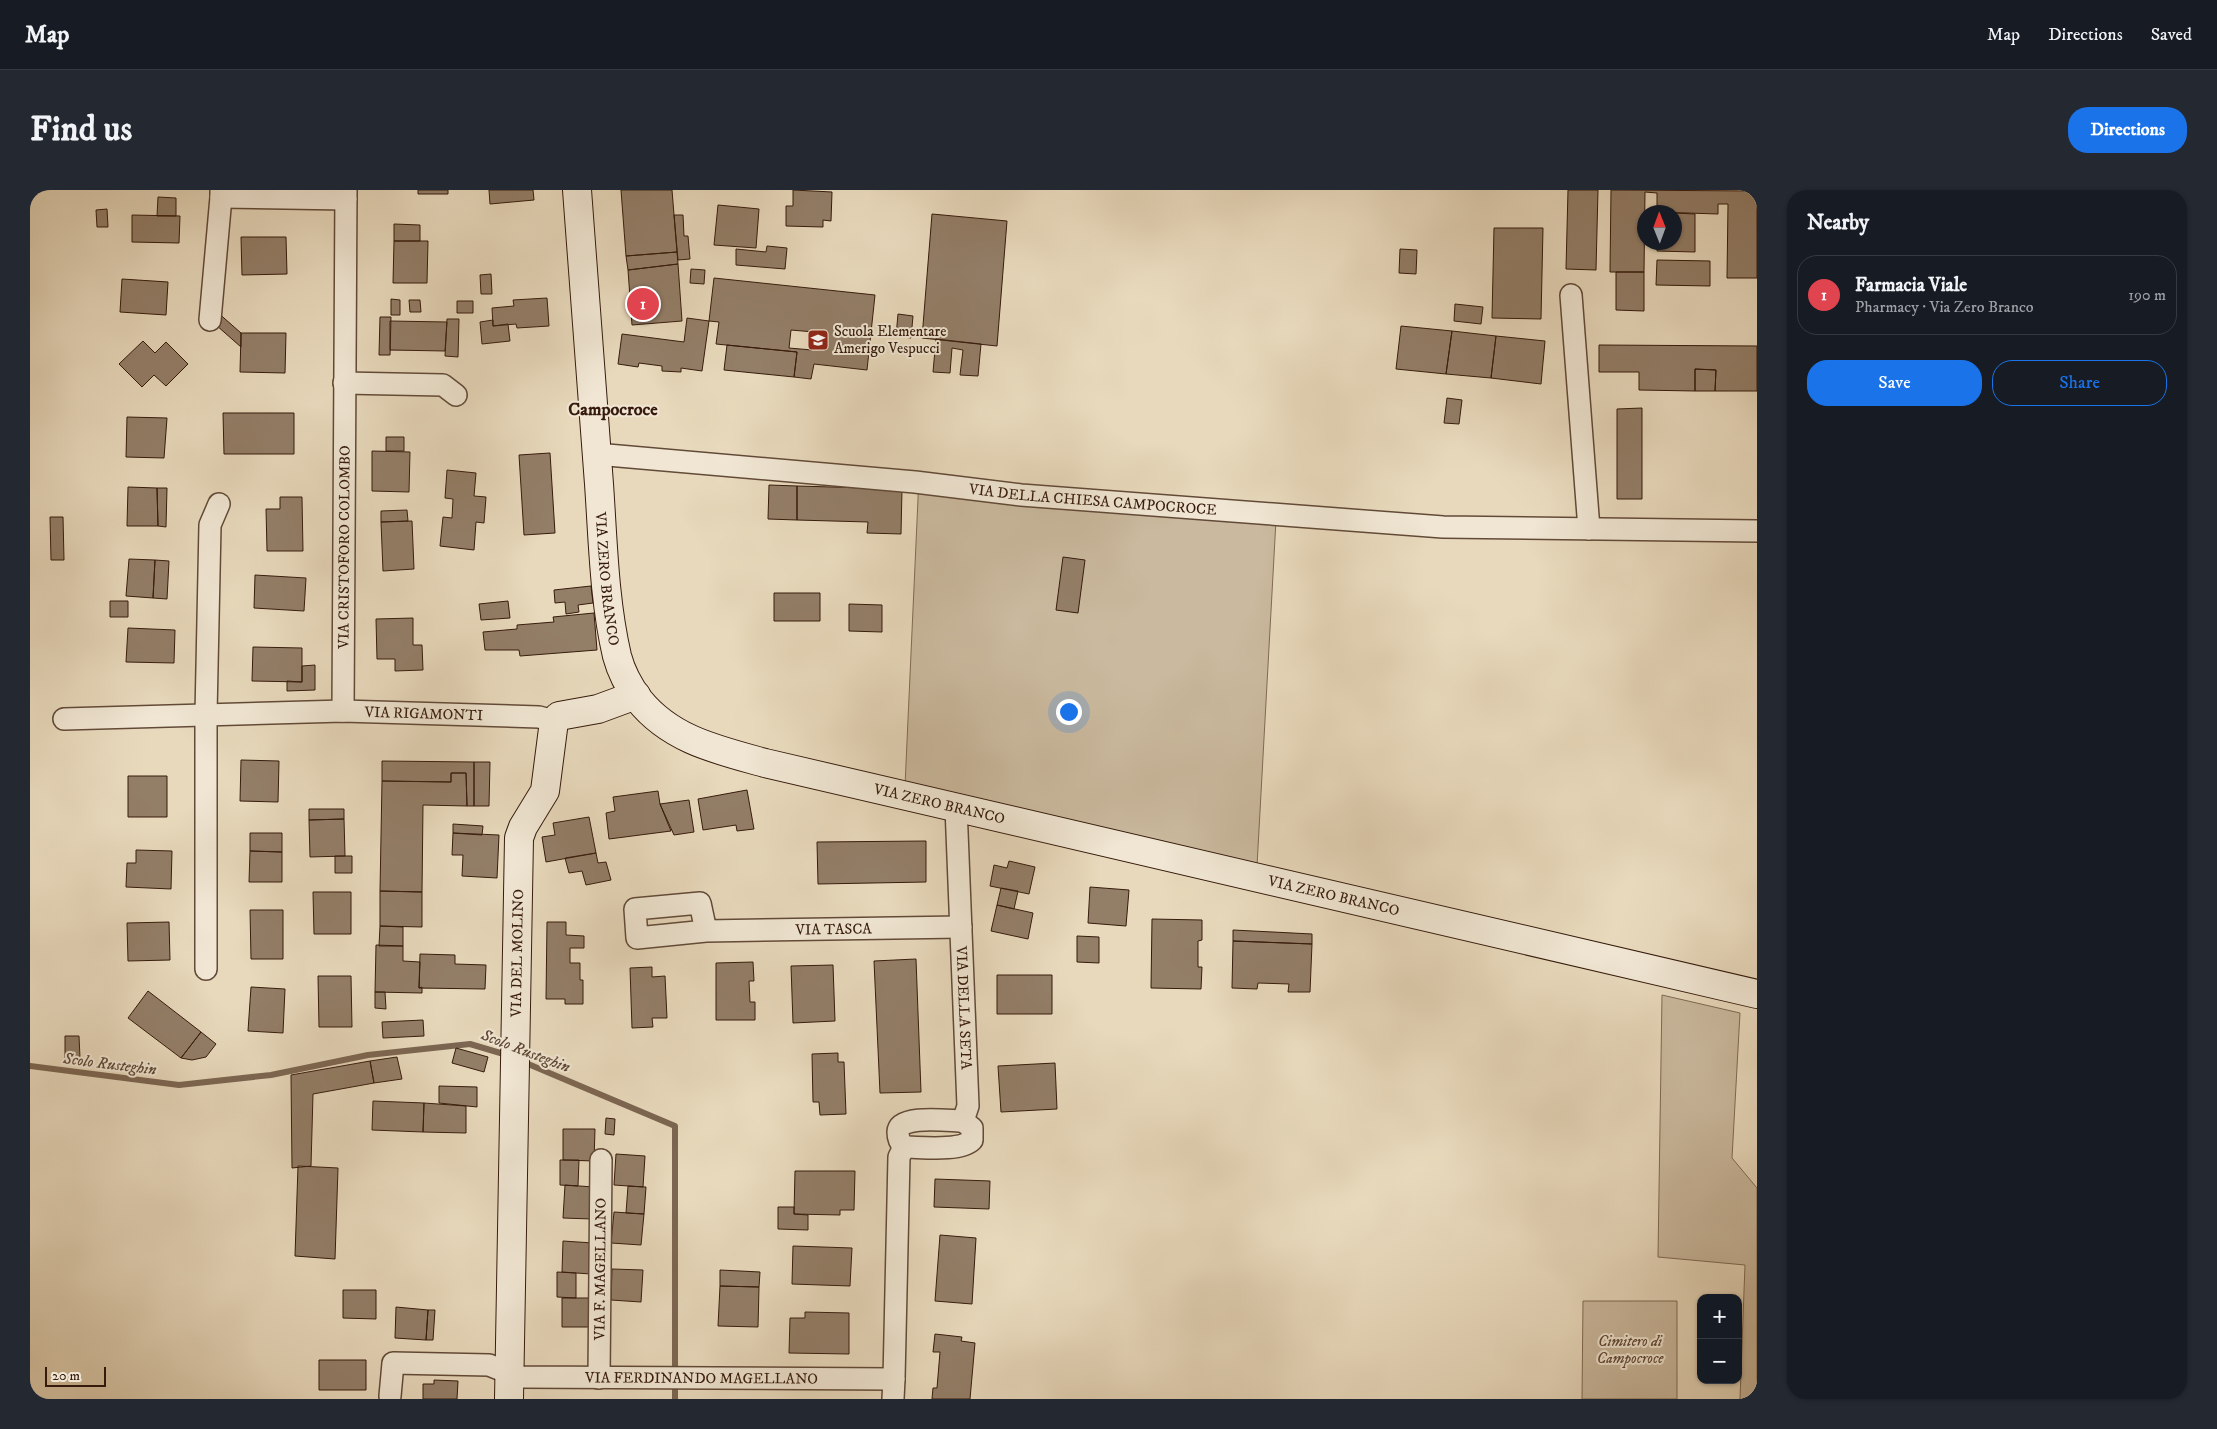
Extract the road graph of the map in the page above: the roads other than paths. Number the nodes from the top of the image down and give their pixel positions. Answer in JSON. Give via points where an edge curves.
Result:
{"nodes":[{"id":1,"x":577,"y":190,"type":"edge"},
{"id":2,"x":221,"y":193,"type":"edge"},
{"id":3,"x":346,"y":195,"type":"edge"},
{"id":4,"x":1571,"y":295,"type":"dead end"},
{"id":5,"x":210,"y":320,"type":"dead end"},
{"id":6,"x":344,"y":383,"type":"junction"},
{"id":7,"x":456,"y":395,"type":"dead end"},
{"id":8,"x":596,"y":454,"type":"junction"},
{"id":9,"x":219,"y":504,"type":"dead end"},
{"id":10,"x":1589,"y":529,"type":"junction"},
{"id":11,"x":1757,"y":531,"type":"edge"},
{"id":12,"x":636,"y":695,"type":"junction"},
{"id":13,"x":343,"y":711,"type":"junction"},
{"id":14,"x":206,"y":714,"type":"junction"},
{"id":15,"x":64,"y":719,"type":"dead end"},
{"id":16,"x":554,"y":721,"type":"junction"},
{"id":17,"x":956,"y":807,"type":"junction"},
{"id":18,"x":961,"y":926,"type":"junction"},
{"id":19,"x":706,"y":931,"type":"dead end"},
{"id":20,"x":206,"y":969,"type":"dead end"},
{"id":21,"x":1757,"y":994,"type":"edge"},
{"id":22,"x":963,"y":1121,"type":"joint"},
{"id":23,"x":601,"y":1160,"type":"dead end"},
{"id":24,"x":599,"y":1378,"type":"junction"},
{"id":25,"x":509,"y":1386,"type":"edge"},
{"id":26,"x":893,"y":1389,"type":"edge"},
{"id":27,"x":390,"y":1396,"type":"dead end"}],
"edges":[{"from":1,"to":8,"type":"street","name":"VIA ZERO BRANCO"},
{"from":2,"to":3,"type":"street","name":"VIA CRISTOFORO COLOMBO"},
{"from":2,"to":5,"type":"street","name":"VIA CRISTOFORO COLOMBO"},
{"from":3,"to":6,"type":"street","name":"VIA CRISTOFORO COLOMBO"},
{"from":4,"to":10,"type":"street"},
{"from":6,"to":7,"type":"street","via":[[443,385]]},
{"from":6,"to":13,"type":"street","name":"VIA CRISTOFORO COLOMBO"},
{"from":8,"to":10,"type":"street","name":"VIA DELLA CHIESA CAMPOCROCE","via":[[915,482],[949,488],[1443,528]]},
{"from":8,"to":12,"type":"street","name":"VIA ZERO BRANCO","via":[[613,630],[618,658]]},
{"from":9,"to":14,"type":"street","via":[[210,525]]},
{"from":10,"to":11,"type":"street","name":"VIA DELLA CHIESA CAMPOCROCE"},
{"from":12,"to":16,"type":"street","name":"VIA RIGAMONTI","via":[[598,709],[559,716]]},
{"from":12,"to":17,"type":"street","name":"VIA ZERO BRANCO","via":[[667,727],[706,746],[765,763]]},
{"from":13,"to":14,"type":"street","name":"VIA RIGAMONTI"},
{"from":13,"to":16,"type":"street","name":"VIA RIGAMONTI","via":[[539,717]]},
{"from":14,"to":15,"type":"street","name":"VIA RIGAMONTI"},
{"from":14,"to":20,"type":"street"},
{"from":16,"to":25,"type":"street","name":"VIA DEL MOLINO","via":[[544,791],[519,838]]},
{"from":17,"to":18,"type":"street","name":"VIA DELLA SETA"},
{"from":17,"to":21,"type":"street","name":"VIA ZERO BRANCO"},
{"from":18,"to":19,"type":"street","name":"VIA TASCA"},
{"from":18,"to":22,"type":"street","name":"VIA DELLA SETA","via":[[968,1106]]},
{"from":22,"to":26,"type":"street","name":"VIA FERDINANDO MAGELLANO","via":[[972,1128],[972,1140],[967,1145],[904,1147],[899,1157]]},
{"from":23,"to":24,"type":"street","name":"VIA F. MAGELLANO"},
{"from":24,"to":25,"type":"street","name":"VIA FERDINANDO MAGELLANO","via":[[519,1377]]},
{"from":24,"to":26,"type":"street","name":"VIA FERDINANDO MAGELLANO","via":[[703,1377]]},
{"from":25,"to":27,"type":"street","via":[[489,1365],[393,1363]]}]}
